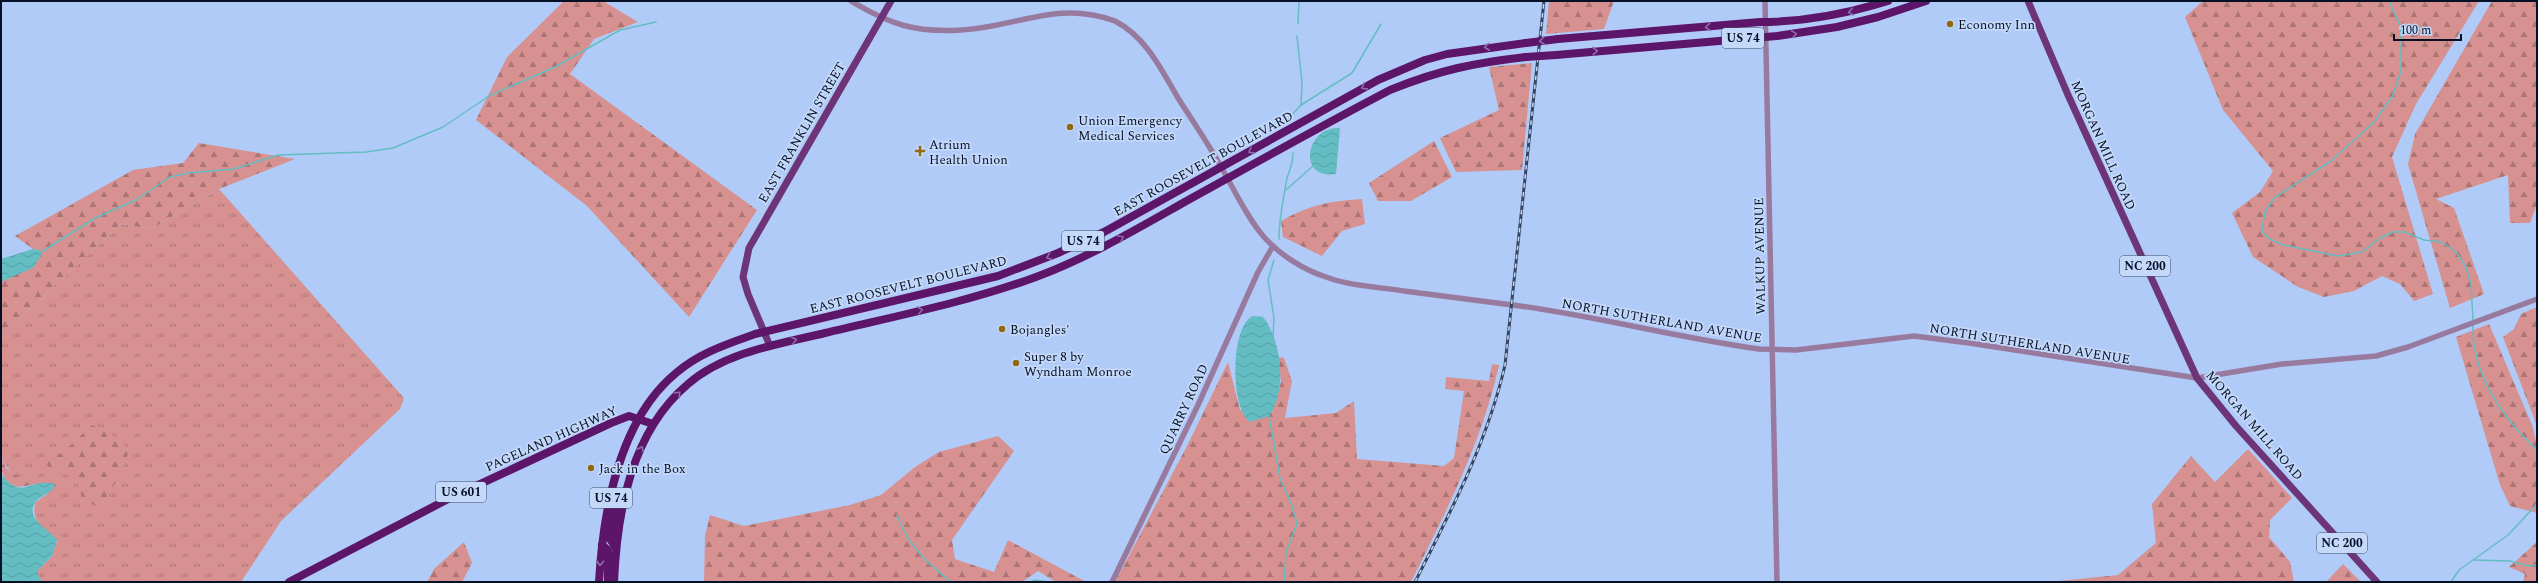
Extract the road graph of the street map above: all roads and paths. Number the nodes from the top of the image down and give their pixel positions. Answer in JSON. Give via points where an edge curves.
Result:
{"nodes":[{"id":1,"x":851,"y":1,"type":"edge"},
{"id":2,"x":891,"y":1,"type":"edge"},
{"id":3,"x":1765,"y":1,"type":"edge"},
{"id":4,"x":1888,"y":1,"type":"edge"},
{"id":5,"x":1926,"y":1,"type":"edge"},
{"id":6,"x":2028,"y":1,"type":"edge"},
{"id":7,"x":881,"y":19,"type":"junction"},
{"id":8,"x":1766,"y":22,"type":"junction"},
{"id":9,"x":1767,"y":37,"type":"junction"},
{"id":10,"x":1221,"y":166,"type":"junction"},
{"id":11,"x":1228,"y":179,"type":"junction"},
{"id":12,"x":1273,"y":246,"type":"junction"},
{"id":13,"x":2537,"y":299,"type":"edge"},
{"id":14,"x":764,"y":332,"type":"junction"},
{"id":15,"x":770,"y":346,"type":"junction"},
{"id":16,"x":1771,"y":350,"type":"junction"},
{"id":17,"x":2197,"y":378,"type":"junction"},
{"id":18,"x":639,"y":418,"type":"junction"},
{"id":19,"x":654,"y":424,"type":"junction"},
{"id":20,"x":618,"y":473,"type":"junction"},
{"id":21,"x":602,"y":545,"type":"junction"},
{"id":22,"x":616,"y":548,"type":"junction"},
{"id":23,"x":288,"y":582,"type":"edge"},
{"id":24,"x":599,"y":582,"type":"edge"},
{"id":25,"x":608,"y":582,"type":"edge"},
{"id":26,"x":614,"y":582,"type":"edge"},
{"id":27,"x":1112,"y":582,"type":"edge"},
{"id":28,"x":1777,"y":582,"type":"edge"},
{"id":29,"x":2377,"y":582,"type":"edge"}],
"edges":[{"from":1,"to":7,"type":"street","name":"NORTH SUTHERLAND AVENUE"},
{"from":2,"to":7,"type":"main road","name":"EAST FRANKLIN STREET"},
{"from":3,"to":8,"type":"street","name":"WALKUP AVENUE"},
{"from":4,"to":8,"type":"highway","number":"US 74","one_way":true,"via":[[1830,16],[1790,22]]},
{"from":9,"to":5,"type":"highway","number":"US 74","one_way":true,"via":[[1837,27],[1886,15]]},
{"from":6,"to":17,"type":"main road","name":"MORGAN MILL ROAD","number":"NC 200"},
{"from":7,"to":10,"type":"street","name":"NORTH SUTHERLAND AVENUE","via":[[914,29],[961,30],[1052,9],[1086,11],[1108,18],[1138,38],[1150,52]]},
{"from":7,"to":14,"type":"main road","name":"EAST FRANKLIN STREET","via":[[753,238],[745,261],[744,279]]},
{"from":8,"to":9,"type":"street","name":"WALKUP AVENUE"},
{"from":8,"to":10,"type":"highway","name":"EAST ROOSEVELT BOULEVARD","number":"US 74","one_way":true,"bridge":true,"via":[[1475,48],[1425,60],[1378,80]]},
{"from":11,"to":9,"type":"highway","name":"EAST ROOSEVELT BOULEVARD","number":"US 74","one_way":true,"bridge":true,"via":[[1390,90],[1428,74],[1467,65],[1526,57]]},
{"from":9,"to":16,"type":"street","name":"WALKUP AVENUE"},
{"from":10,"to":11,"type":"street","name":"NORTH SUTHERLAND AVENUE"},
{"from":10,"to":14,"type":"highway","name":"EAST ROOSEVELT BOULEVARD","number":"US 74","one_way":true,"via":[[1104,232],[1058,254],[998,276]]},
{"from":11,"to":12,"type":"street","name":"NORTH SUTHERLAND AVENUE","via":[[1250,218]]},
{"from":15,"to":11,"type":"highway","name":"EAST ROOSEVELT BOULEVARD","number":"US 74","one_way":true,"via":[[965,299],[1036,277],[1115,242]]},
{"from":12,"to":16,"type":"street","name":"NORTH SUTHERLAND AVENUE","via":[[1312,272],[1333,279],[1513,306]]},
{"from":12,"to":27,"type":"street","name":"QUARRY ROAD","via":[[1258,272]]},
{"from":13,"to":17,"type":"street","name":"NORTH SUTHERLAND AVENUE","via":[[2408,347],[2363,359],[2282,364]]},
{"from":14,"to":15,"type":"main road"},
{"from":14,"to":18,"type":"highway","name":"EAST ROOSEVELT BOULEVARD","number":"US 74","via":[[719,347],[692,362],[663,385]]},
{"from":19,"to":15,"type":"highway","name":"EAST ROOSEVELT BOULEVARD","number":"US 74","one_way":true,"via":[[663,410],[688,384],[711,367]]},
{"from":16,"to":17,"type":"street","name":"NORTH SUTHERLAND AVENUE","via":[[1796,350],[1914,336],[1969,342]]},
{"from":16,"to":28,"type":"street","name":"WALKUP AVENUE"},
{"from":17,"to":29,"type":"main road","name":"MORGAN MILL ROAD","number":"NC 200","via":[[2236,426]]},
{"from":18,"to":19,"type":"highway","name":"PAGELAND HIGHWAY","number":"US 601"},
{"from":18,"to":20,"type":"highway","name":"EAST ROOSEVELT BOULEVARD","number":"US 74","via":[[629,435]]},
{"from":18,"to":23,"type":"highway","name":"PAGELAND HIGHWAY","number":"US 601","via":[[629,416],[611,423],[512,468]]},
{"from":22,"to":19,"type":"highway","name":"EAST ROOSEVELT BOULEVARD","number":"US 74","one_way":true,"via":[[619,522],[635,461]]},
{"from":20,"to":21,"type":"highway","name":"EAST ROOSEVELT BOULEVARD","number":"US 74"},
{"from":20,"to":22,"type":"highway","via":[[610,539]]},
{"from":21,"to":24,"type":"highway","name":"EAST ROOSEVELT BOULEVARD","number":"US 74","one_way":true},
{"from":21,"to":25,"type":"highway","via":[[608,550]]},
{"from":22,"to":26,"type":"highway","name":"EAST ROOSEVELT BOULEVARD","number":"US 74"}]}
